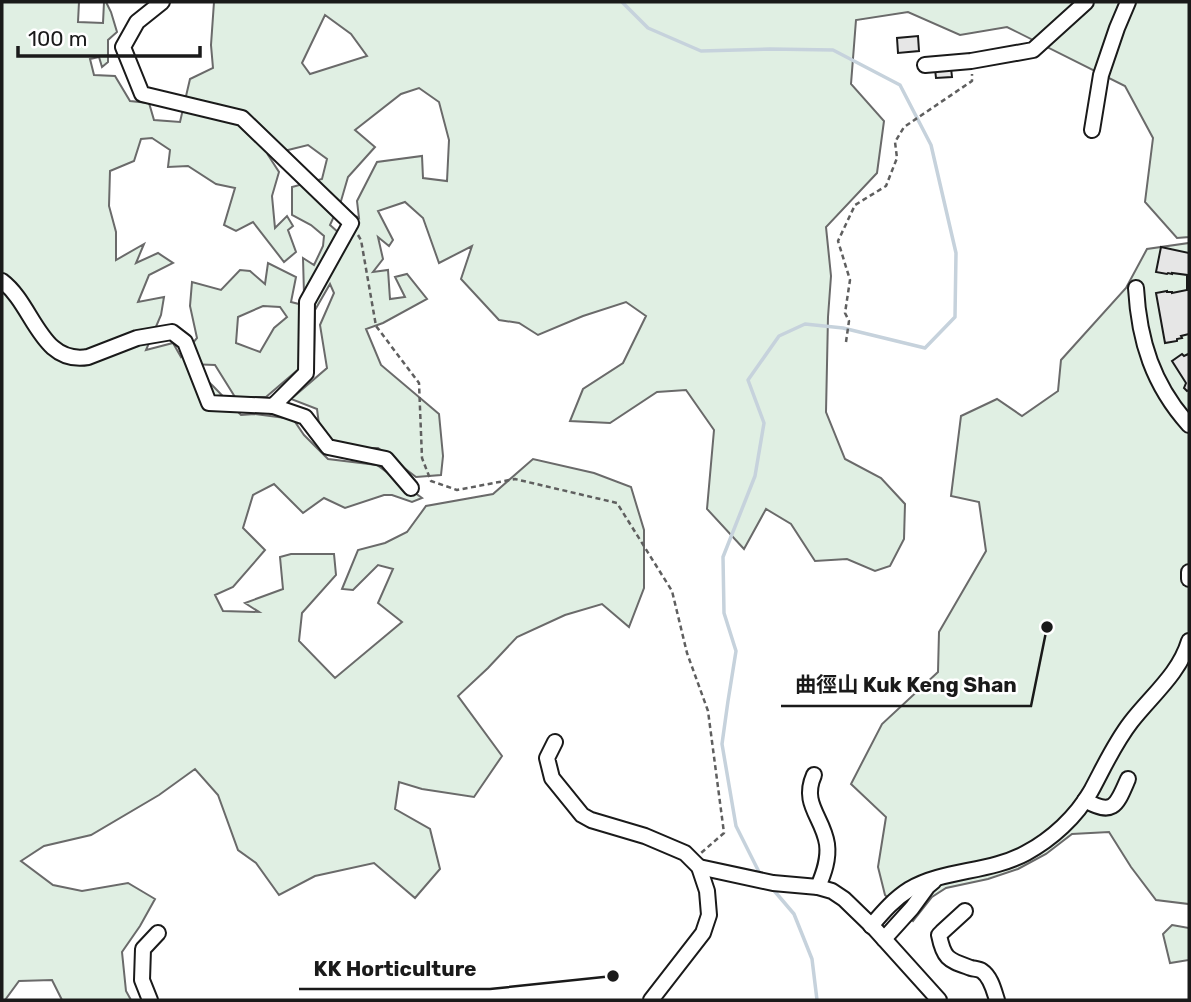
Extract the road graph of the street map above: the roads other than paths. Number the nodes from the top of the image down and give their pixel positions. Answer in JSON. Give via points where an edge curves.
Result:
{"nodes":[{"id":1,"x":162,"y":2,"type":"edge"},
{"id":2,"x":1086,"y":2,"type":"edge"},
{"id":3,"x":1128,"y":2,"type":"edge"},
{"id":4,"x":925,"y":65,"type":"dead end"},
{"id":5,"x":1092,"y":130,"type":"dead end"},
{"id":6,"x":2,"y":281,"type":"edge"},
{"id":7,"x":1136,"y":288,"type":"dead end"},
{"id":8,"x":273,"y":406,"type":"junction"},
{"id":9,"x":1189,"y":425,"type":"edge"},
{"id":10,"x":411,"y":488,"type":"dead end"},
{"id":11,"x":1189,"y":572,"type":"edge"},
{"id":12,"x":1189,"y":579,"type":"edge"},
{"id":13,"x":1189,"y":641,"type":"edge"},
{"id":14,"x":555,"y":742,"type":"dead end"},
{"id":15,"x":814,"y":775,"type":"dead end"},
{"id":16,"x":1128,"y":779,"type":"dead end"},
{"id":17,"x":1085,"y":800,"type":"junction"},
{"id":18,"x":696,"y":863,"type":"junction"},
{"id":19,"x":945,"y":877,"type":"junction"},
{"id":20,"x":818,"y":887,"type":"junction"},
{"id":21,"x":965,"y":911,"type":"dead end"},
{"id":22,"x":871,"y":926,"type":"junction"},
{"id":23,"x":158,"y":933,"type":"dead end"},
{"id":24,"x":884,"y":939,"type":"junction"},
{"id":25,"x":150,"y":1000,"type":"edge"},
{"id":26,"x":650,"y":1000,"type":"edge"},
{"id":27,"x":939,"y":1000,"type":"edge"},
{"id":28,"x":998,"y":1000,"type":"edge"}],
"edges":[{"from":1,"to":8,"type":"street","via":[[137,22],[123,47],[142,94],[242,118],[351,223],[307,302],[306,373]]},
{"from":2,"to":4,"type":"street","via":[[1033,50]]},
{"from":3,"to":5,"type":"street","via":[[1101,75]]},
{"from":6,"to":8,"type":"street","via":[[18,296],[44,338],[64,355],[89,357],[137,338],[172,332],[185,342],[209,403]]},
{"from":7,"to":9,"type":"street","via":[[1147,356],[1167,397]]},
{"from":8,"to":10,"type":"street","via":[[305,417],[328,447],[386,459]]},
{"from":11,"to":12,"type":"street"},
{"from":13,"to":17,"type":"street","via":[[1172,675],[1115,745]]},
{"from":14,"to":18,"type":"street","via":[[547,758],[552,778],[582,815],[655,840]]},
{"from":15,"to":20,"type":"street","via":[[809,788],[811,804],[827,841]]},
{"from":16,"to":17,"type":"street","via":[[1120,798],[1109,808]]},
{"from":17,"to":19,"type":"street","via":[[1064,825],[1027,852]]},
{"from":18,"to":20,"type":"street","via":[[774,883]]},
{"from":18,"to":26,"type":"street","via":[[707,891],[709,915],[702,933]]},
{"from":19,"to":22,"type":"street","via":[[902,894]]},
{"from":19,"to":24,"type":"street","via":[[928,886]]},
{"from":20,"to":22,"type":"street","via":[[844,899]]},
{"from":21,"to":28,"type":"street","via":[[939,935],[947,958],[982,971]]},
{"from":22,"to":24,"type":"street"},
{"from":23,"to":25,"type":"street","via":[[142,948],[142,979]]},
{"from":24,"to":27,"type":"street"}]}
